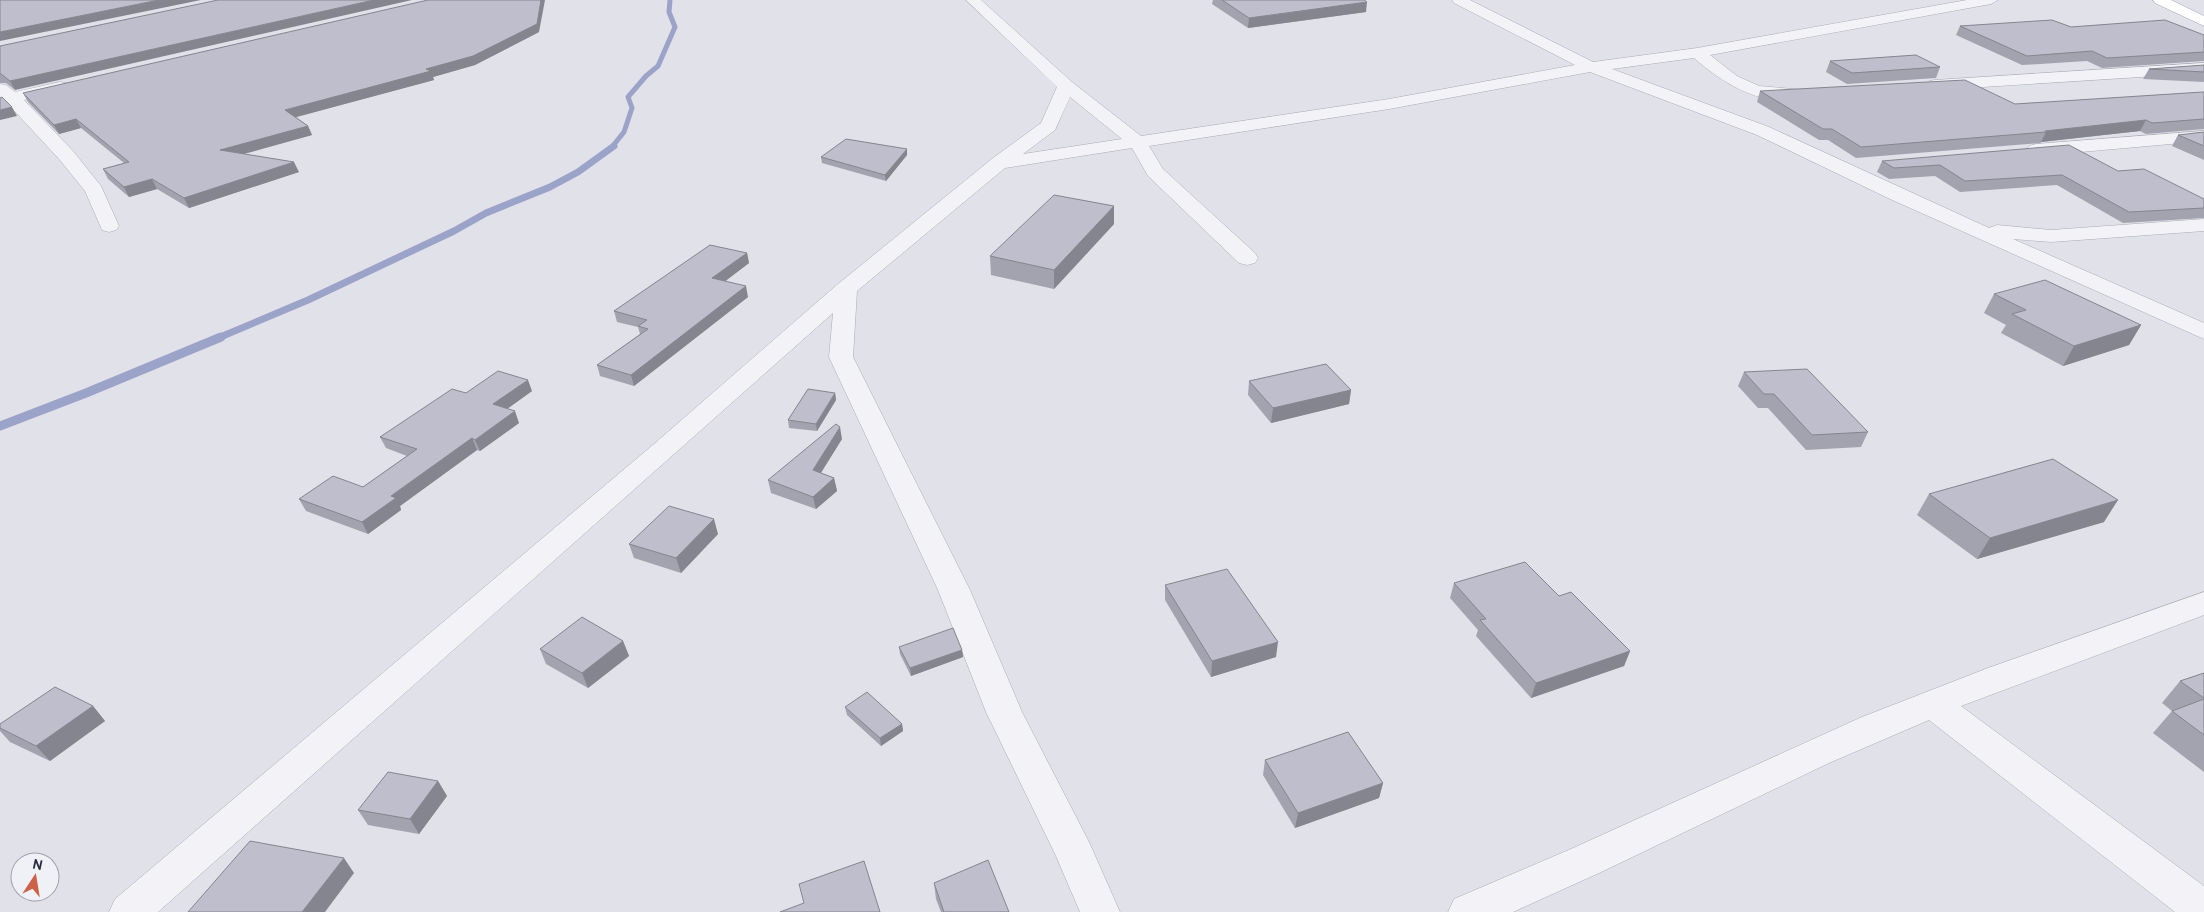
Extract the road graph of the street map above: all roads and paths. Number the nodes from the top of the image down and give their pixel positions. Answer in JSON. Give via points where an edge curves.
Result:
{"nodes":[{"id":1,"x":973,"y":0,"type":"edge"},
{"id":2,"x":1459,"y":0,"type":"edge"},
{"id":3,"x":1991,"y":0,"type":"edge"},
{"id":4,"x":2160,"y":0,"type":"edge"},
{"id":5,"x":2201,"y":19,"type":"edge"},
{"id":6,"x":1697,"y":53,"type":"junction"},
{"id":7,"x":1591,"y":66,"type":"junction"},
{"id":8,"x":2204,"y":68,"type":"edge"},
{"id":9,"x":79,"y":83,"type":"edge"},
{"id":10,"x":1066,"y":86,"type":"junction"},
{"id":11,"x":1918,"y":86,"type":"edge"},
{"id":12,"x":1810,"y":93,"type":"edge"},
{"id":13,"x":4,"y":96,"type":"edge"},
{"id":14,"x":2204,"y":136,"type":"edge"},
{"id":15,"x":1138,"y":143,"type":"junction"},
{"id":16,"x":2017,"y":152,"type":"edge"},
{"id":17,"x":999,"y":163,"type":"junction"},
{"id":18,"x":1869,"y":165,"type":"dead end"},
{"id":19,"x":1840,"y":167,"type":"junction"},
{"id":20,"x":2204,"y":225,"type":"edge"},
{"id":21,"x":109,"y":226,"type":"dead end"},
{"id":22,"x":1978,"y":230,"type":"junction"},
{"id":23,"x":1247,"y":258,"type":"dead end"},
{"id":24,"x":846,"y":289,"type":"junction"},
{"id":25,"x":2204,"y":332,"type":"edge"},
{"id":26,"x":2204,"y":603,"type":"edge"},
{"id":27,"x":1932,"y":703,"type":"junction"},
{"id":28,"x":2204,"y":910,"type":"edge"},
{"id":29,"x":129,"y":912,"type":"edge"},
{"id":30,"x":1100,"y":912,"type":"edge"},
{"id":31,"x":1468,"y":912,"type":"edge"}],
"edges":[{"from":1,"to":10,"type":"street"},
{"from":2,"to":7,"type":"street"},
{"from":3,"to":6,"type":"street"},
{"from":4,"to":5,"type":"main road"},
{"from":6,"to":7,"type":"street"},
{"from":6,"to":12,"type":"street","via":[[1748,90]]},
{"from":7,"to":15,"type":"street","via":[[1389,104]]},
{"from":7,"to":19,"type":"street","via":[[1763,131]]},
{"from":8,"to":11,"type":"street"},
{"from":9,"to":13,"type":"street"},
{"from":10,"to":15,"type":"street"},
{"from":10,"to":17,"type":"street","via":[[1048,126]]},
{"from":13,"to":21,"type":"street","via":[[66,155],[94,190]]},
{"from":14,"to":16,"type":"street"},
{"from":15,"to":17,"type":"street"},
{"from":15,"to":23,"type":"street","via":[[1155,172]]},
{"from":17,"to":24,"type":"street"},
{"from":18,"to":19,"type":"street"},
{"from":19,"to":22,"type":"street"},
{"from":20,"to":22,"type":"street","via":[[2050,236]]},
{"from":22,"to":25,"type":"street"},
{"from":24,"to":29,"type":"street"},
{"from":24,"to":30,"type":"street","via":[[841,357],[954,590],[1004,712],[1075,854]]},
{"from":26,"to":27,"type":"street"},
{"from":27,"to":28,"type":"street"},
{"from":27,"to":31,"type":"street","via":[[1792,764],[1545,881]]}]}
